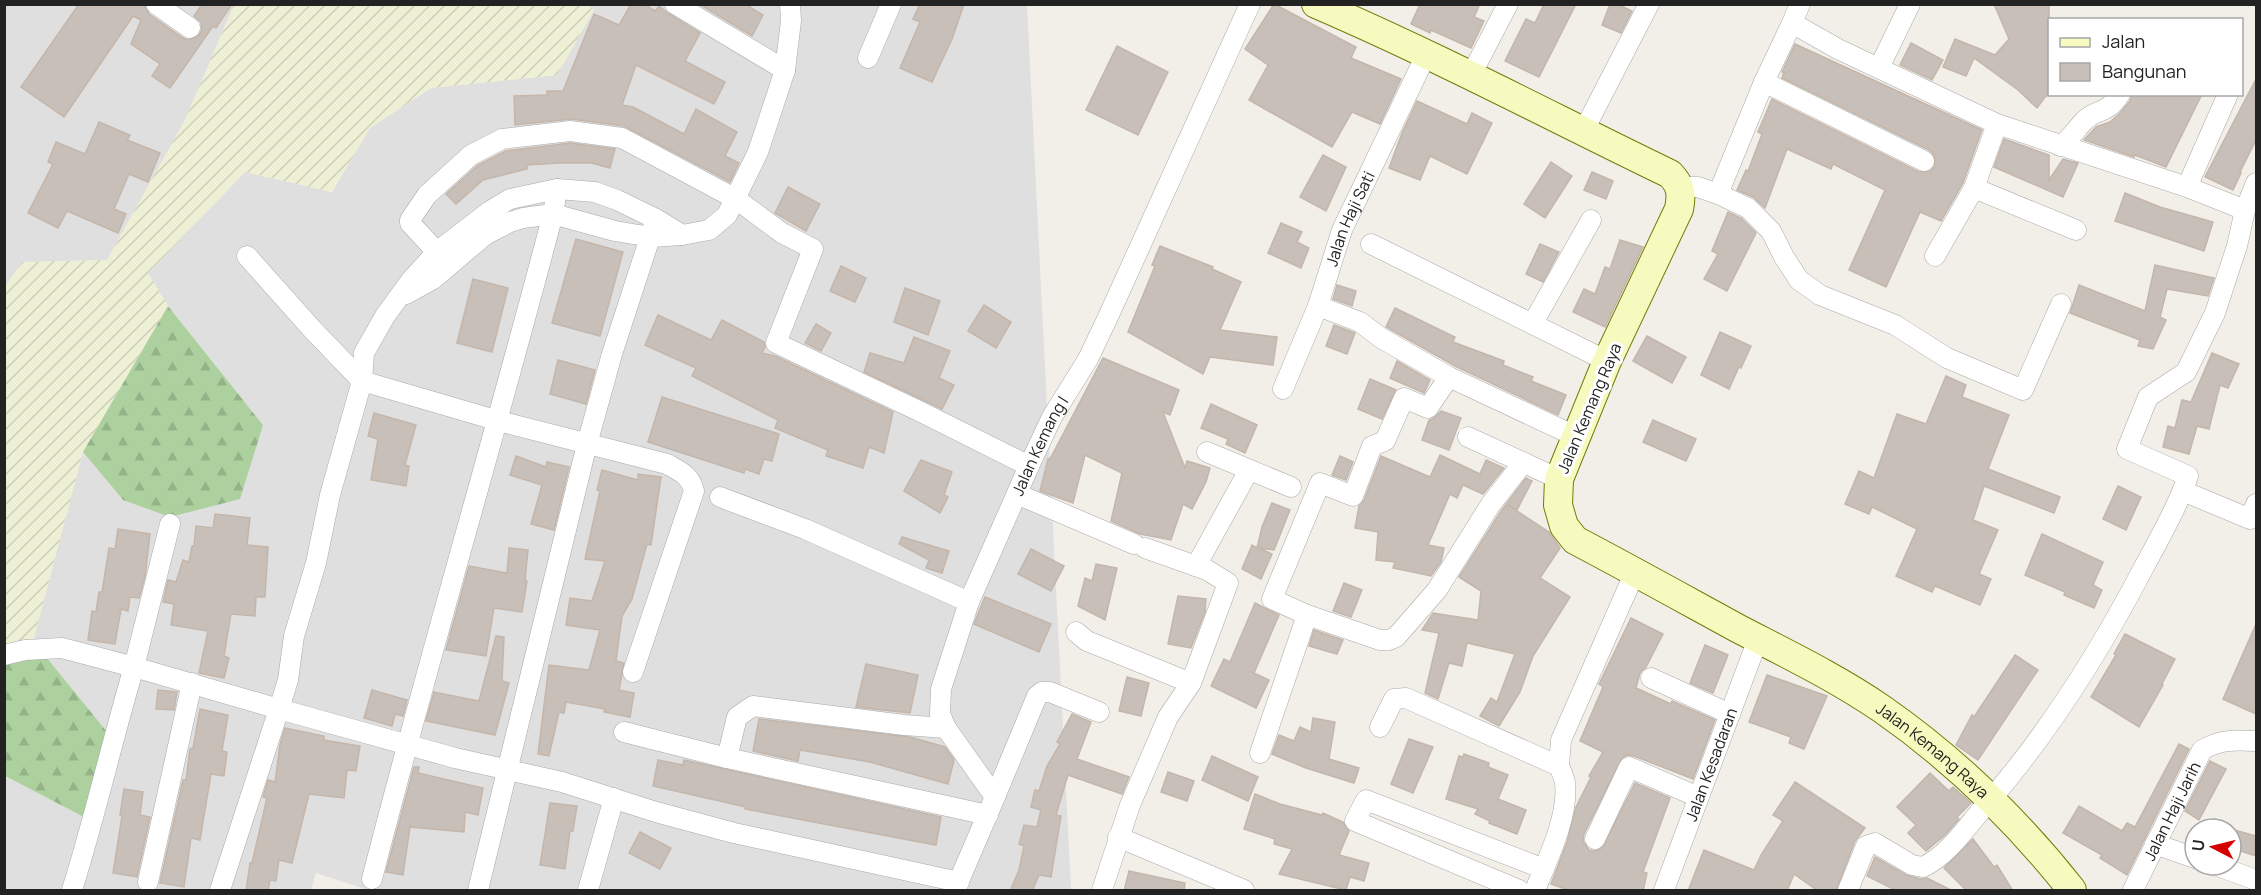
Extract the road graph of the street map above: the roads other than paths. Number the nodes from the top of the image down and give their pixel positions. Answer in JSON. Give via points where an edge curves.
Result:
{"nodes":[{"id":1,"x":156,"y":4,"type":"edge"},
{"id":2,"x":675,"y":4,"type":"edge"},
{"id":3,"x":790,"y":4,"type":"edge"},
{"id":4,"x":891,"y":4,"type":"edge"},
{"id":5,"x":1250,"y":4,"type":"edge"},
{"id":6,"x":1316,"y":4,"type":"edge"},
{"id":7,"x":1508,"y":4,"type":"edge"},
{"id":8,"x":1800,"y":4,"type":"edge"},
{"id":9,"x":1910,"y":4,"type":"edge"},
{"id":10,"x":1644,"y":6,"type":"edge"},
{"id":11,"x":1792,"y":23,"type":"junction"},
{"id":12,"x":190,"y":28,"type":"dead end"},
{"id":13,"x":1427,"y":53,"type":"junction"},
{"id":14,"x":868,"y":58,"type":"dead end"},
{"id":15,"x":1879,"y":68,"type":"junction"},
{"id":16,"x":785,"y":70,"type":"junction"},
{"id":17,"x":1470,"y":77,"type":"junction"},
{"id":18,"x":1764,"y":82,"type":"junction"},
{"id":19,"x":2118,"y":96,"type":"edge"},
{"id":20,"x":2227,"y":96,"type":"edge"},
{"id":21,"x":1997,"y":124,"type":"junction"},
{"id":22,"x":1583,"y":132,"type":"junction"},
{"id":23,"x":2060,"y":146,"type":"junction"},
{"id":24,"x":1924,"y":161,"type":"dead end"},
{"id":25,"x":2256,"y":183,"type":"edge"},
{"id":26,"x":1679,"y":187,"type":"junction"},
{"id":27,"x":2187,"y":187,"type":"junction"},
{"id":28,"x":1974,"y":188,"type":"junction"},
{"id":29,"x":558,"y":189,"type":"junction"},
{"id":30,"x":1718,"y":194,"type":"junction"},
{"id":31,"x":736,"y":199,"type":"junction"},
{"id":32,"x":2245,"y":210,"type":"junction"},
{"id":33,"x":553,"y":214,"type":"junction"},
{"id":34,"x":1591,"y":220,"type":"dead end"},
{"id":35,"x":653,"y":228,"type":"junction"},
{"id":36,"x":2076,"y":230,"type":"dead end"},
{"id":37,"x":1371,"y":244,"type":"dead end"},
{"id":38,"x":247,"y":256,"type":"dead end"},
{"id":39,"x":1935,"y":256,"type":"dead end"},
{"id":40,"x":444,"y":258,"type":"junction"},
{"id":41,"x":2061,"y":304,"type":"dead end"},
{"id":42,"x":1318,"y":306,"type":"junction"},
{"id":43,"x":1533,"y":323,"type":"junction"},
{"id":44,"x":1607,"y":361,"type":"junction"},
{"id":45,"x":1449,"y":377,"type":"junction"},
{"id":46,"x":362,"y":381,"type":"junction"},
{"id":47,"x":1283,"y":389,"type":"dead end"},
{"id":48,"x":499,"y":421,"type":"junction"},
{"id":49,"x":1575,"y":436,"type":"junction"},
{"id":50,"x":1468,"y":437,"type":"dead end"},
{"id":51,"x":587,"y":444,"type":"junction"},
{"id":52,"x":1207,"y":452,"type":"dead end"},
{"id":53,"x":1523,"y":463,"type":"junction"},
{"id":54,"x":1029,"y":466,"type":"junction"},
{"id":55,"x":1249,"y":470,"type":"junction"},
{"id":56,"x":1559,"y":479,"type":"junction"},
{"id":57,"x":1291,"y":487,"type":"dead end"},
{"id":58,"x":2183,"y":491,"type":"junction"},
{"id":59,"x":1017,"y":494,"type":"junction"},
{"id":60,"x":720,"y":497,"type":"dead end"},
{"id":61,"x":2256,"y":504,"type":"edge"},
{"id":62,"x":170,"y":524,"type":"dead end"},
{"id":63,"x":1196,"y":566,"type":"junction"},
{"id":64,"x":1635,"y":572,"type":"junction"},
{"id":65,"x":969,"y":602,"type":"junction"},
{"id":66,"x":1307,"y":615,"type":"junction"},
{"id":67,"x":1076,"y":632,"type":"dead end"},
{"id":68,"x":1758,"y":639,"type":"junction"},
{"id":69,"x":4,"y":656,"type":"edge"},
{"id":70,"x":134,"y":668,"type":"junction"},
{"id":71,"x":633,"y":672,"type":"dead end"},
{"id":72,"x":1651,"y":678,"type":"dead end"},
{"id":73,"x":192,"y":683,"type":"junction"},
{"id":74,"x":1191,"y":683,"type":"junction"},
{"id":75,"x":279,"y":708,"type":"junction"},
{"id":76,"x":1099,"y":712,"type":"dead end"},
{"id":77,"x":1730,"y":714,"type":"junction"},
{"id":78,"x":1380,"y":727,"type":"dead end"},
{"id":79,"x":946,"y":728,"type":"junction"},
{"id":80,"x":624,"y":732,"type":"dead end"},
{"id":81,"x":2256,"y":741,"type":"edge"},
{"id":82,"x":407,"y":743,"type":"junction"},
{"id":83,"x":1260,"y":753,"type":"dead end"},
{"id":84,"x":727,"y":758,"type":"junction"},
{"id":85,"x":1559,"y":766,"type":"junction"},
{"id":86,"x":509,"y":770,"type":"junction"},
{"id":87,"x":1698,"y":797,"type":"junction"},
{"id":88,"x":614,"y":798,"type":"junction"},
{"id":89,"x":1990,"y":801,"type":"junction"},
{"id":90,"x":992,"y":806,"type":"junction"},
{"id":91,"x":1118,"y":837,"type":"junction"},
{"id":92,"x":1595,"y":839,"type":"dead end"},
{"id":93,"x":2155,"y":844,"type":"junction"},
{"id":94,"x":2183,"y":854,"type":"edge"},
{"id":95,"x":1544,"y":869,"type":"junction"},
{"id":96,"x":372,"y":879,"type":"dead end"},
{"id":97,"x":148,"y":882,"type":"dead end"},
{"id":98,"x":1204,"y":882,"type":"edge"},
{"id":99,"x":957,"y":886,"type":"edge"},
{"id":100,"x":72,"y":891,"type":"edge"},
{"id":101,"x":220,"y":891,"type":"edge"},
{"id":102,"x":478,"y":891,"type":"edge"},
{"id":103,"x":588,"y":891,"type":"edge"},
{"id":104,"x":1102,"y":891,"type":"edge"},
{"id":105,"x":1244,"y":891,"type":"edge"},
{"id":106,"x":1519,"y":891,"type":"edge"},
{"id":107,"x":1535,"y":891,"type":"edge"},
{"id":108,"x":1664,"y":891,"type":"edge"},
{"id":109,"x":1848,"y":891,"type":"edge"},
{"id":110,"x":2072,"y":891,"type":"edge"},
{"id":111,"x":2133,"y":891,"type":"edge"}],
"edges":[{"from":1,"to":12,"type":"street"},
{"from":2,"to":16,"type":"street"},
{"from":3,"to":16,"type":"street"},
{"from":4,"to":14,"type":"street"},
{"from":5,"to":54,"type":"street","name":"Jalan Kemang I","via":[[1088,359],[1052,417]]},
{"from":6,"to":13,"type":"street"},
{"from":7,"to":17,"type":"street"},
{"from":8,"to":11,"type":"street"},
{"from":9,"to":15,"type":"street"},
{"from":10,"to":22,"type":"street"},
{"from":11,"to":15,"type":"street"},
{"from":11,"to":18,"type":"street"},
{"from":13,"to":17,"type":"street"},
{"from":13,"to":42,"type":"street","name":"Jalan Haji Sati","via":[[1342,230]]},
{"from":15,"to":21,"type":"street"},
{"from":16,"to":31,"type":"street","via":[[758,152]]},
{"from":17,"to":22,"type":"street"},
{"from":18,"to":24,"type":"street"},
{"from":18,"to":30,"type":"street"},
{"from":19,"to":23,"type":"street","via":[[2108,109],[2085,119],[2072,138]]},
{"from":20,"to":27,"type":"street"},
{"from":21,"to":23,"type":"street"},
{"from":21,"to":28,"type":"street"},
{"from":22,"to":26,"type":"street","via":[[1670,174]]},
{"from":23,"to":27,"type":"street"},
{"from":25,"to":32,"type":"street"},
{"from":26,"to":30,"type":"street"},
{"from":26,"to":44,"type":"street","name":"Jalan Kemang Raya","via":[[1679,209]]},
{"from":27,"to":32,"type":"street"},
{"from":28,"to":36,"type":"street"},
{"from":28,"to":39,"type":"street"},
{"from":29,"to":33,"type":"street"},
{"from":29,"to":35,"type":"street","via":[[595,192]]},
{"from":29,"to":40,"type":"street","via":[[510,199],[490,210]]},
{"from":30,"to":41,"type":"street","via":[[1748,208],[1771,231],[1799,280],[1820,295],[1895,325],[1947,358],[2023,390]]},
{"from":31,"to":35,"type":"street","via":[[727,215],[709,230],[682,235]]},
{"from":31,"to":40,"type":"street","via":[[622,138],[570,131],[502,139],[471,155],[427,195],[410,220]]},
{"from":31,"to":54,"type":"street","via":[[813,249],[776,344]]},
{"from":32,"to":58,"type":"street","via":[[2215,313],[2186,372],[2148,397],[2127,449],[2188,476]]},
{"from":33,"to":35,"type":"street","via":[[615,231]]},
{"from":33,"to":40,"type":"street","via":[[510,222]]},
{"from":33,"to":48,"type":"street"},
{"from":34,"to":43,"type":"street"},
{"from":35,"to":51,"type":"street"},
{"from":37,"to":43,"type":"street"},
{"from":38,"to":46,"type":"street"},
{"from":40,"to":46,"type":"street","via":[[412,279],[385,316],[364,353]]},
{"from":42,"to":45,"type":"street","via":[[1360,322]]},
{"from":42,"to":47,"type":"street","name":"Jalan Haji Sati"},
{"from":43,"to":44,"type":"street"},
{"from":44,"to":49,"type":"street","name":"Jalan Kemang Raya"},
{"from":45,"to":49,"type":"street"},
{"from":45,"to":66,"type":"street","via":[[1428,408],[1404,398],[1385,441],[1372,446],[1353,496],[1320,483],[1272,599]]},
{"from":46,"to":48,"type":"street"},
{"from":46,"to":75,"type":"street","via":[[294,636],[288,680]]},
{"from":48,"to":51,"type":"street"},
{"from":48,"to":82,"type":"street"},
{"from":49,"to":56,"type":"street","name":"Jalan Kemang Raya"},
{"from":50,"to":53,"type":"street"},
{"from":51,"to":71,"type":"street","via":[[667,464],[692,481],[694,491]]},
{"from":51,"to":86,"type":"street"},
{"from":52,"to":55,"type":"street"},
{"from":53,"to":56,"type":"street"},
{"from":53,"to":66,"type":"street","via":[[1455,557],[1437,590],[1396,637],[1380,639]]},
{"from":54,"to":59,"type":"street","name":"Jalan Kemang I"},
{"from":55,"to":57,"type":"street"},
{"from":55,"to":63,"type":"street"},
{"from":56,"to":64,"type":"street","name":"Jalan Kemang Raya","via":[[1558,505],[1564,526],[1575,540]]},
{"from":58,"to":61,"type":"street","via":[[2250,519]]},
{"from":58,"to":89,"type":"street","via":[[2109,635],[2034,748]]},
{"from":59,"to":63,"type":"street"},
{"from":59,"to":65,"type":"street","name":"Jalan Kemang I"},
{"from":60,"to":65,"type":"street","via":[[805,529]]},
{"from":62,"to":70,"type":"street"},
{"from":63,"to":74,"type":"street","via":[[1228,583]]},
{"from":64,"to":68,"type":"street","name":"Jalan Kemang Raya"},
{"from":64,"to":85,"type":"street","via":[[1561,740]]},
{"from":65,"to":79,"type":"street","name":"Jalan Kemang I","via":[[941,689],[940,714]]},
{"from":66,"to":83,"type":"street"},
{"from":67,"to":74,"type":"street","via":[[1087,641]]},
{"from":68,"to":77,"type":"street","name":"Jalan Kesadaran"},
{"from":68,"to":89,"type":"street","name":"Jalan Kemang Raya","via":[[1880,709],[1924,741]]},
{"from":69,"to":70,"type":"street","via":[[25,650],[62,648]]},
{"from":70,"to":73,"type":"street"},
{"from":70,"to":100,"type":"street"},
{"from":72,"to":77,"type":"street"},
{"from":73,"to":75,"type":"street"},
{"from":73,"to":97,"type":"street"},
{"from":74,"to":91,"type":"street","via":[[1167,717]]},
{"from":75,"to":82,"type":"street"},
{"from":75,"to":101,"type":"street"},
{"from":76,"to":90,"type":"street","via":[[1050,692],[1037,696]]},
{"from":77,"to":87,"type":"street","name":"Jalan Kesadaran"},
{"from":78,"to":85,"type":"street","via":[[1394,699],[1406,698]]},
{"from":79,"to":84,"type":"street","via":[[753,706],[737,717]]},
{"from":79,"to":90,"type":"street","name":"Jalan Kemang I"},
{"from":80,"to":84,"type":"street"},
{"from":81,"to":93,"type":"street","name":"Jalan Haji Jarih","via":[[2228,739],[2202,750]]},
{"from":82,"to":86,"type":"street"},
{"from":82,"to":96,"type":"street"},
{"from":84,"to":90,"type":"street"},
{"from":85,"to":95,"type":"street","via":[[1566,798]]},
{"from":86,"to":88,"type":"street"},
{"from":86,"to":102,"type":"street"},
{"from":87,"to":92,"type":"street","via":[[1629,767]]},
{"from":87,"to":108,"type":"street","name":"Jalan Kesadaran"},
{"from":88,"to":99,"type":"street","via":[[734,833]]},
{"from":88,"to":103,"type":"street"},
{"from":89,"to":109,"type":"street","via":[[1954,842],[1923,867],[1912,865],[1875,843],[1869,844]]},
{"from":89,"to":110,"type":"street","name":"Jalan Kemang Raya"},
{"from":90,"to":99,"type":"street"},
{"from":91,"to":98,"type":"street"},
{"from":91,"to":104,"type":"street"},
{"from":93,"to":94,"type":"street"},
{"from":93,"to":111,"type":"street","name":"Jalan Haji Jarih"},
{"from":95,"to":106,"type":"street","via":[[1366,800],[1355,821]]},
{"from":95,"to":107,"type":"street"},
{"from":98,"to":105,"type":"street"}]}
